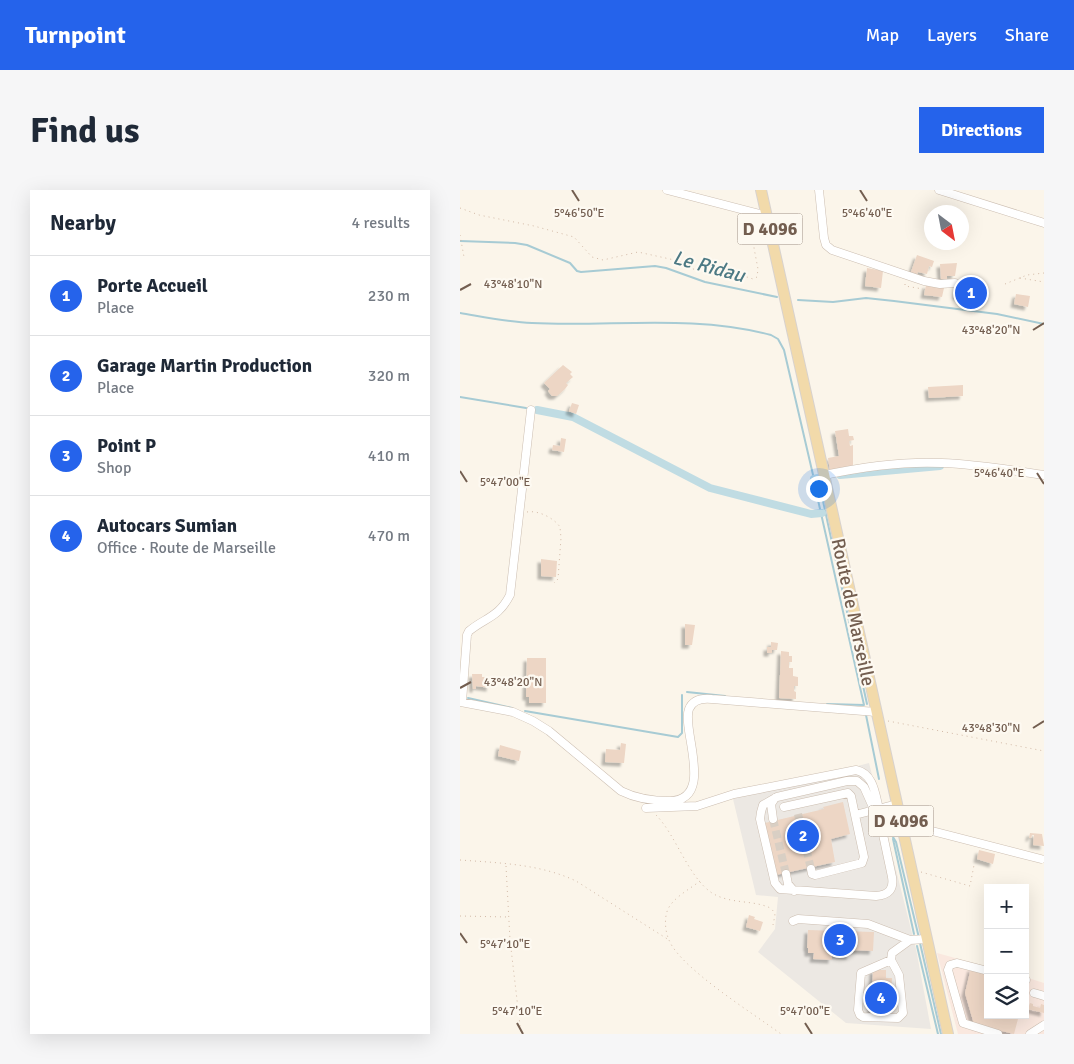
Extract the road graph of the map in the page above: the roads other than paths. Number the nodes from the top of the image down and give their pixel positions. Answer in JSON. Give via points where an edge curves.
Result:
{"nodes":[{"id":1,"x":667,"y":190,"type":"edge"},
{"id":2,"x":761,"y":190,"type":"edge"},
{"id":3,"x":819,"y":190,"type":"edge"},
{"id":4,"x":939,"y":190,"type":"edge"},
{"id":5,"x":767,"y":216,"type":"junction"},
{"id":6,"x":1044,"y":222,"type":"edge"},
{"id":7,"x":955,"y":283,"type":"dead end"},
{"id":8,"x":531,"y":410,"type":"dead end"},
{"id":9,"x":824,"y":475,"type":"junction"},
{"id":10,"x":1044,"y":475,"type":"edge"},
{"id":11,"x":461,"y":702,"type":"edge"},
{"id":12,"x":877,"y":716,"type":"junction"},
{"id":13,"x":777,"y":797,"type":"junction"},
{"id":14,"x":796,"y":804,"type":"junction"},
{"id":15,"x":897,"y":804,"type":"junction"},
{"id":16,"x":784,"y":807,"type":"dead end"},
{"id":17,"x":646,"y":808,"type":"road end"},
{"id":18,"x":876,"y":810,"type":"junction"},
{"id":19,"x":798,"y":814,"type":"tunnel mouth"},
{"id":20,"x":855,"y":815,"type":"junction"},
{"id":21,"x":773,"y":819,"type":"tunnel mouth"},
{"id":22,"x":901,"y":823,"type":"junction"},
{"id":23,"x":1040,"y":859,"type":"dead end"},
{"id":24,"x":811,"y":869,"type":"dead end"},
{"id":25,"x":786,"y":874,"type":"tunnel mouth"},
{"id":26,"x":794,"y":891,"type":"junction"},
{"id":27,"x":793,"y":921,"type":"dead end"},
{"id":28,"x":926,"y":939,"type":"junction"},
{"id":29,"x":910,"y":940,"type":"junction"},
{"id":30,"x":891,"y":956,"type":"junction"},
{"id":31,"x":984,"y":970,"type":"edge"},
{"id":32,"x":1034,"y":993,"type":"dead end"},
{"id":33,"x":1044,"y":996,"type":"edge"},
{"id":34,"x":1044,"y":1025,"type":"edge"},
{"id":35,"x":948,"y":1034,"type":"edge"},
{"id":36,"x":998,"y":1034,"type":"edge"},
{"id":37,"x":1030,"y":1034,"type":"edge"}],
"edges":[{"from":1,"to":5,"type":"street"},
{"from":2,"to":5,"type":"main road","name":"Route de Marseille","number":"D 4096"},
{"from":3,"to":7,"type":"street","via":[[824,238],[832,250],[924,281]]},
{"from":4,"to":6,"type":"street"},
{"from":5,"to":9,"type":"main road","name":"Route de Marseille","number":"D 4096"},
{"from":8,"to":11,"type":"street","via":[[510,595],[501,610],[471,628],[467,635]]},
{"from":9,"to":10,"type":"street","via":[[940,462]]},
{"from":9,"to":12,"type":"main road","name":"Route de Marseille","number":"D 4096"},
{"from":11,"to":12,"type":"street","via":[[526,717],[549,731],[621,791],[666,801],[683,798],[692,784],[694,753],[687,716],[690,706],[697,700],[712,698]]},
{"from":12,"to":15,"type":"main road","name":"Route de Marseille","number":"D 4096"},
{"from":13,"to":18,"type":"street","via":[[857,781],[864,787]]},
{"from":13,"to":21,"type":"street","via":[[771,804]]},
{"from":13,"to":26,"type":"street","via":[[763,805],[761,822],[775,883],[780,889]]},
{"from":14,"to":16,"type":"street"},
{"from":14,"to":19,"type":"street"},
{"from":14,"to":20,"type":"street","via":[[848,793]]},
{"from":15,"to":18,"type":"street"},
{"from":15,"to":22,"type":"main road","name":"Route de Marseille","number":"D 4096"},
{"from":17,"to":18,"type":"street","via":[[698,806],[734,794],[856,770],[870,778]]},
{"from":18,"to":20,"type":"street"},
{"from":18,"to":26,"type":"street","via":[[892,877],[890,892],[876,896]]},
{"from":20,"to":24,"type":"street","via":[[863,862],[815,875]]},
{"from":22,"to":23,"type":"street"},
{"from":22,"to":28,"type":"main road","name":"Route de Marseille","number":"D 4096"},
{"from":25,"to":26,"type":"street"},
{"from":27,"to":29,"type":"street","via":[[868,924]]},
{"from":28,"to":29,"type":"street"},
{"from":28,"to":35,"type":"main road","name":"Route de Marseille","number":"D 4096"},
{"from":29,"to":30,"type":"street"},
{"from":30,"to":30,"type":"street","via":[[860,974],[858,1010],[863,1017],[898,1018],[903,1014],[898,975]]},
{"from":31,"to":36,"type":"street","via":[[957,963],[950,965],[948,970],[962,1022]]},
{"from":32,"to":33,"type":"street"},
{"from":34,"to":37,"type":"street"}]}
